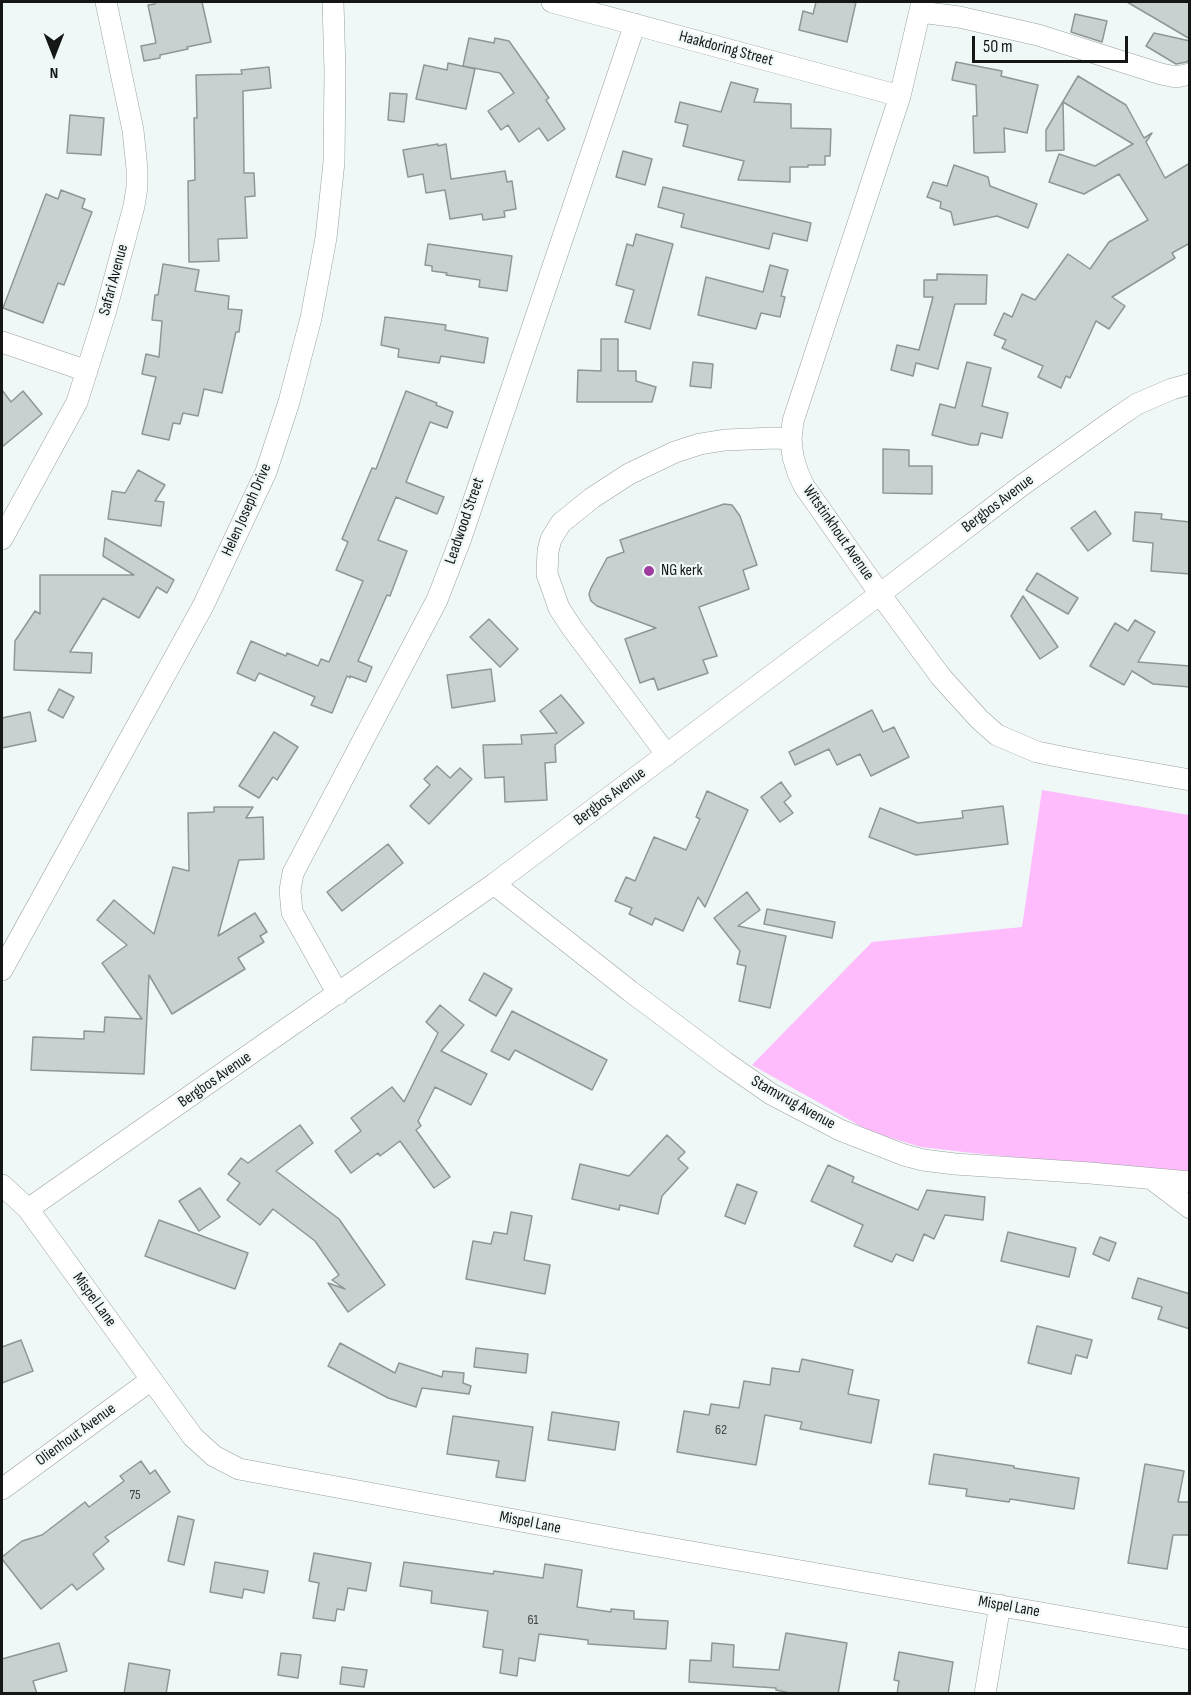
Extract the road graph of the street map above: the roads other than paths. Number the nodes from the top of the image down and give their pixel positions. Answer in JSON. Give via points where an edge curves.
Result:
{"nodes":[{"id":1,"x":106,"y":2,"type":"edge"},
{"id":2,"x":333,"y":2,"type":"edge"},
{"id":3,"x":552,"y":2,"type":"edge"},
{"id":4,"x":921,"y":7,"type":"edge"},
{"id":5,"x":635,"y":24,"type":"junction"},
{"id":6,"x":1190,"y":74,"type":"edge"},
{"id":7,"x":900,"y":96,"type":"junction"},
{"id":8,"x":2,"y":342,"type":"edge"},
{"id":9,"x":87,"y":371,"type":"junction"},
{"id":10,"x":1190,"y":384,"type":"edge"},
{"id":11,"x":791,"y":439,"type":"junction"},
{"id":12,"x":2,"y":539,"type":"edge"},
{"id":13,"x":880,"y":594,"type":"junction"},
{"id":14,"x":667,"y":755,"type":"junction"},
{"id":15,"x":1190,"y":780,"type":"edge"},
{"id":16,"x":494,"y":884,"type":"junction"},
{"id":17,"x":2,"y":970,"type":"edge"},
{"id":18,"x":338,"y":994,"type":"junction"},
{"id":19,"x":1152,"y":1179,"type":"junction"},
{"id":20,"x":1190,"y":1182,"type":"edge"},
{"id":21,"x":2,"y":1185,"type":"edge"},
{"id":22,"x":1190,"y":1208,"type":"edge"},
{"id":23,"x":28,"y":1209,"type":"junction"},
{"id":24,"x":151,"y":1380,"type":"junction"},
{"id":25,"x":2,"y":1489,"type":"edge"},
{"id":26,"x":1000,"y":1605,"type":"junction"},
{"id":27,"x":1190,"y":1639,"type":"edge"},
{"id":28,"x":985,"y":1694,"type":"edge"}],
"edges":[{"from":1,"to":9,"type":"street","name":"Safari Avenue","via":[[133,130],[137,188]]},
{"from":2,"to":17,"type":"street","name":"Helen Joseph Drive","via":[[334,162],[326,238],[311,318],[266,472],[203,606]]},
{"from":3,"to":5,"type":"street","name":"Haakdoring Street"},
{"from":4,"to":6,"type":"street","via":[[1038,35],[1161,74]]},
{"from":4,"to":7,"type":"street","name":"Witstinkhout Avenue"},
{"from":5,"to":7,"type":"street","name":"Haakdoring Street"},
{"from":5,"to":18,"type":"street","name":"Leadwood Street","via":[[437,600],[293,873],[292,912]]},
{"from":7,"to":11,"type":"street","name":"Witstinkhout Avenue","via":[[797,404]]},
{"from":8,"to":9,"type":"street"},
{"from":9,"to":12,"type":"street","name":"Safari Avenue","via":[[77,402]]},
{"from":10,"to":13,"type":"street","name":"Bergbos Avenue","via":[[1137,404],[1021,486]]},
{"from":11,"to":13,"type":"street","name":"Witstinkhout Avenue","via":[[804,486]]},
{"from":11,"to":14,"type":"street","via":[[725,440],[675,452],[629,474],[592,498],[561,523],[551,539],[547,574],[559,608]]},
{"from":13,"to":14,"type":"street","name":"Bergbos Avenue"},
{"from":13,"to":15,"type":"street","name":"Witstinkhout Avenue","via":[[941,677],[997,735],[1036,752]]},
{"from":14,"to":16,"type":"street","name":"Bergbos Avenue"},
{"from":16,"to":18,"type":"street","name":"Bergbos Avenue"},
{"from":16,"to":19,"type":"street","name":"Stamvrug Avenue","via":[[725,1062],[771,1094],[840,1130],[922,1160]]},
{"from":18,"to":23,"type":"street","name":"Bergbos Avenue"},
{"from":19,"to":20,"type":"street","name":"Stamvrug Avenue"},
{"from":19,"to":22,"type":"street"},
{"from":21,"to":23,"type":"street","name":"Mispel Lane"},
{"from":23,"to":24,"type":"street","name":"Mispel Lane"},
{"from":24,"to":25,"type":"street","name":"Olienhout Avenue"},
{"from":24,"to":26,"type":"street","name":"Mispel Lane","via":[[193,1437],[214,1456],[239,1469]]},
{"from":26,"to":27,"type":"street","name":"Mispel Lane"},
{"from":26,"to":28,"type":"street"}]}
